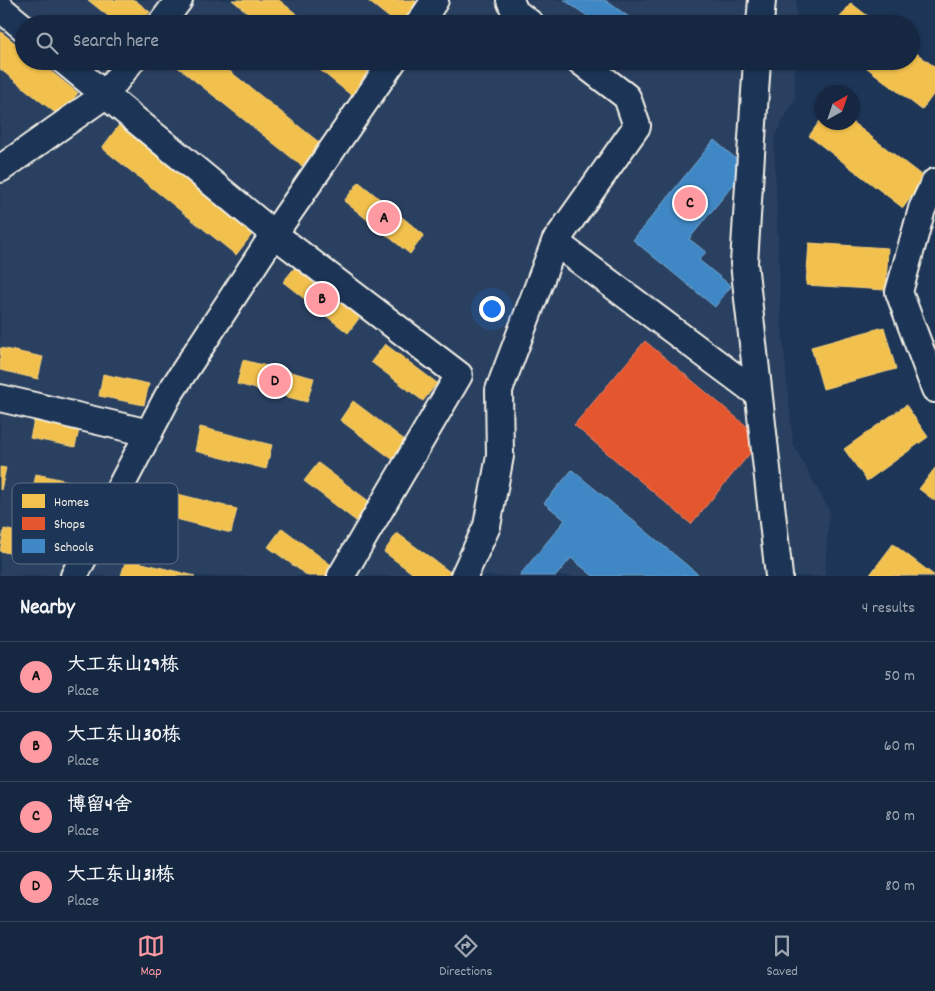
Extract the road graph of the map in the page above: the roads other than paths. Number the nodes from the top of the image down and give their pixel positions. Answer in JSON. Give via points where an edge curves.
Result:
{"nodes":[{"id":1,"x":179,"y":0,"type":"edge"},
{"id":2,"x":436,"y":0,"type":"edge"},
{"id":3,"x":510,"y":0,"type":"edge"},
{"id":4,"x":762,"y":0,"type":"edge"},
{"id":5,"x":0,"y":8,"type":"edge"},
{"id":6,"x":168,"y":15,"type":"edge"},
{"id":7,"x":425,"y":15,"type":"edge"},
{"id":8,"x":519,"y":15,"type":"edge"},
{"id":9,"x":761,"y":15,"type":"edge"},
{"id":10,"x":15,"y":20,"type":"edge"},
{"id":11,"x":75,"y":70,"type":"edge"},
{"id":12,"x":124,"y":70,"type":"edge"},
{"id":13,"x":387,"y":70,"type":"edge"},
{"id":14,"x":592,"y":70,"type":"edge"},
{"id":15,"x":757,"y":70,"type":"edge"},
{"id":16,"x":104,"y":94,"type":"junction"},
{"id":17,"x":0,"y":169,"type":"edge"},
{"id":18,"x":935,"y":182,"type":"edge"},
{"id":19,"x":274,"y":234,"type":"junction"},
{"id":20,"x":555,"y":242,"type":"junction"},
{"id":21,"x":935,"y":389,"type":"edge"},
{"id":22,"x":758,"y":394,"type":"junction"},
{"id":23,"x":0,"y":398,"type":"edge"},
{"id":24,"x":149,"y":433,"type":"junction"},
{"id":25,"x":123,"y":483,"type":"edge"},
{"id":26,"x":80,"y":564,"type":"edge"},
{"id":27,"x":74,"y":576,"type":"edge"},
{"id":28,"x":341,"y":576,"type":"edge"},
{"id":29,"x":464,"y":576,"type":"edge"},
{"id":30,"x":779,"y":576,"type":"edge"}],
"edges":[{"from":1,"to":6,"type":"street"},
{"from":2,"to":7,"type":"street"},
{"from":3,"to":8,"type":"street"},
{"from":4,"to":9,"type":"street"},
{"from":5,"to":10,"type":"street"},
{"from":11,"to":16,"type":"street"},
{"from":12,"to":16,"type":"street"},
{"from":13,"to":19,"type":"street"},
{"from":14,"to":20,"type":"street","via":[[627,97],[638,126]]},
{"from":15,"to":22,"type":"street","via":[[744,263]]},
{"from":16,"to":17,"type":"street"},
{"from":16,"to":19,"type":"street"},
{"from":18,"to":21,"type":"street","via":[[922,209],[899,292]]},
{"from":19,"to":24,"type":"street","via":[[168,396]]},
{"from":19,"to":28,"type":"street","via":[[459,375]]},
{"from":20,"to":22,"type":"street"},
{"from":20,"to":29,"type":"street","via":[[499,390],[500,456],[487,526]]},
{"from":22,"to":30,"type":"street"},
{"from":23,"to":24,"type":"street"},
{"from":24,"to":25,"type":"street"},
{"from":26,"to":27,"type":"street"}]}
